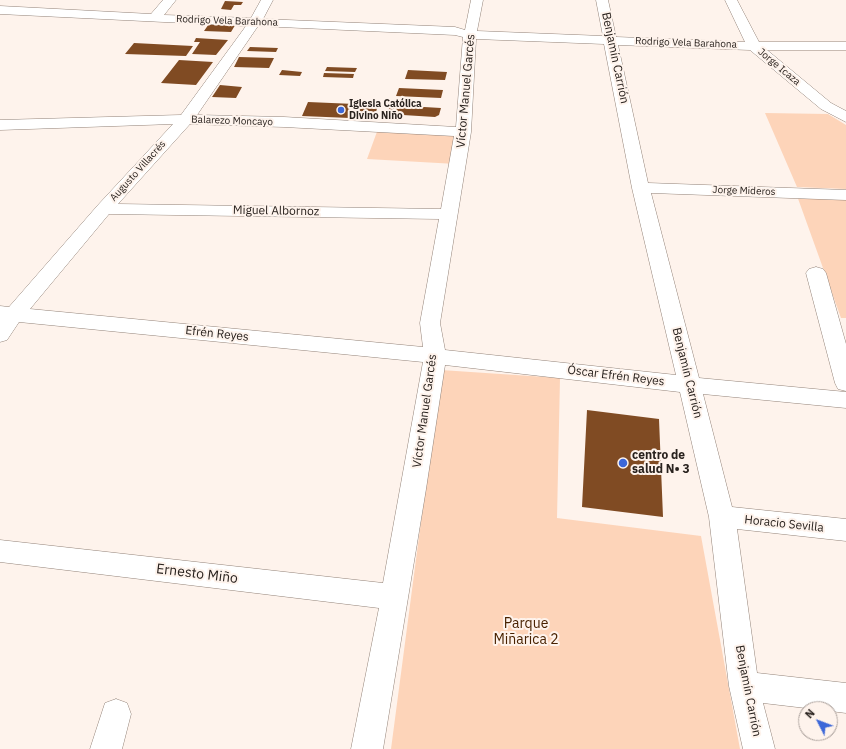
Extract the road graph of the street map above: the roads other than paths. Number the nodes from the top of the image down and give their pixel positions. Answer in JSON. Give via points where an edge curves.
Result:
{"nodes":[{"id":1,"x":170,"y":0,"type":"edge"},
{"id":2,"x":267,"y":0,"type":"edge"},
{"id":3,"x":477,"y":0,"type":"edge"},
{"id":4,"x":602,"y":0,"type":"edge"},
{"id":5,"x":731,"y":0,"type":"edge"},
{"id":6,"x":0,"y":10,"type":"edge"},
{"id":7,"x":154,"y":18,"type":"junction"},
{"id":8,"x":255,"y":22,"type":"junction"},
{"id":9,"x":465,"y":31,"type":"junction"},
{"id":10,"x":611,"y":36,"type":"junction"},
{"id":11,"x":846,"y":38,"type":"edge"},
{"id":12,"x":751,"y":42,"type":"junction"},
{"id":13,"x":846,"y":46,"type":"edge"},
{"id":14,"x":846,"y":117,"type":"edge"},
{"id":15,"x":186,"y":119,"type":"junction"},
{"id":16,"x":0,"y":125,"type":"edge"},
{"id":17,"x":463,"y":132,"type":"junction"},
{"id":18,"x":641,"y":188,"type":"junction"},
{"id":19,"x":846,"y":195,"type":"edge"},
{"id":20,"x":104,"y":209,"type":"junction"},
{"id":21,"x":449,"y":214,"type":"junction"},
{"id":22,"x":816,"y":273,"type":"dead end"},
{"id":23,"x":7,"y":314,"type":"edge"},
{"id":24,"x":0,"y":335,"type":"edge"},
{"id":25,"x":435,"y":356,"type":"junction"},
{"id":26,"x":846,"y":384,"type":"edge"},
{"id":27,"x":691,"y":385,"type":"junction"},
{"id":28,"x":846,"y":400,"type":"edge"},
{"id":29,"x":722,"y":517,"type":"junction"},
{"id":30,"x":846,"y":530,"type":"edge"},
{"id":31,"x":0,"y":551,"type":"edge"},
{"id":32,"x":394,"y":597,"type":"junction"},
{"id":33,"x":744,"y":686,"type":"junction"},
{"id":34,"x":846,"y":698,"type":"edge"},
{"id":35,"x":116,"y":714,"type":"dead end"},
{"id":36,"x":106,"y":749,"type":"edge"},
{"id":37,"x":367,"y":749,"type":"edge"},
{"id":38,"x":759,"y":749,"type":"edge"}],
"edges":[{"from":1,"to":7,"type":"street"},
{"from":2,"to":8,"type":"street","name":"Augusto Villacrés"},
{"from":3,"to":9,"type":"street","name":"Víctor Manuel Garcés"},
{"from":4,"to":10,"type":"street","name":"Benjamín Carrión"},
{"from":5,"to":12,"type":"street","name":"Jorge Icaza"},
{"from":6,"to":7,"type":"street","name":"Rodrigo Vela Barahona"},
{"from":7,"to":8,"type":"street","name":"Rodrigo Vela Barahona"},
{"from":8,"to":9,"type":"street","name":"Rodrigo Vela Barahona"},
{"from":8,"to":15,"type":"street","name":"Augusto Villacrés"},
{"from":9,"to":10,"type":"street","name":"Rodrigo Vela Barahona"},
{"from":9,"to":17,"type":"street","name":"Víctor Manuel Garcés"},
{"from":10,"to":12,"type":"street","name":"Rodrigo Vela Barahona"},
{"from":10,"to":18,"type":"street","name":"Benjamín Carrión"},
{"from":11,"to":12,"type":"street","name":"Rodrigo Vela Barahona"},
{"from":12,"to":13,"type":"street","name":"Rodrigo Vela Barahona"},
{"from":12,"to":14,"type":"street","name":"Jorge Icaza","via":[[826,106]]},
{"from":15,"to":16,"type":"street","name":"Balarezo Moncayo"},
{"from":15,"to":17,"type":"street","name":"Balarezo Moncayo"},
{"from":15,"to":20,"type":"street","name":"Augusto Villacrés"},
{"from":17,"to":21,"type":"street","name":"Víctor Manuel Garcés"},
{"from":18,"to":19,"type":"street","name":"Jorge Mideros"},
{"from":18,"to":27,"type":"street","name":"Benjamín Carrión"},
{"from":20,"to":21,"type":"street","name":"Miguel Albornoz"},
{"from":20,"to":23,"type":"street","name":"Augusto Villacrés"},
{"from":21,"to":25,"type":"street","name":"Víctor Manuel Garcés","via":[[430,323]]},
{"from":22,"to":26,"type":"street"},
{"from":23,"to":24,"type":"street","name":"Augusto Villacrés"},
{"from":23,"to":25,"type":"street","name":"Efrén Reyes"},
{"from":25,"to":27,"type":"street","name":"Óscar Efrén Reyes"},
{"from":25,"to":32,"type":"street","name":"Víctor Manuel Garcés"},
{"from":27,"to":28,"type":"street","name":"Óscar Efrén Reyes"},
{"from":27,"to":29,"type":"street","name":"Benjamín Carrión"},
{"from":29,"to":30,"type":"street","name":"Horacio Sevilla"},
{"from":29,"to":33,"type":"street","name":"Benjamín Carrión"},
{"from":31,"to":32,"type":"street","name":"Ernesto Miño"},
{"from":32,"to":37,"type":"street","name":"Víctor Manuel Garcés"},
{"from":33,"to":34,"type":"street"},
{"from":33,"to":38,"type":"street","name":"Benjamín Carrión"},
{"from":35,"to":36,"type":"street"}]}
